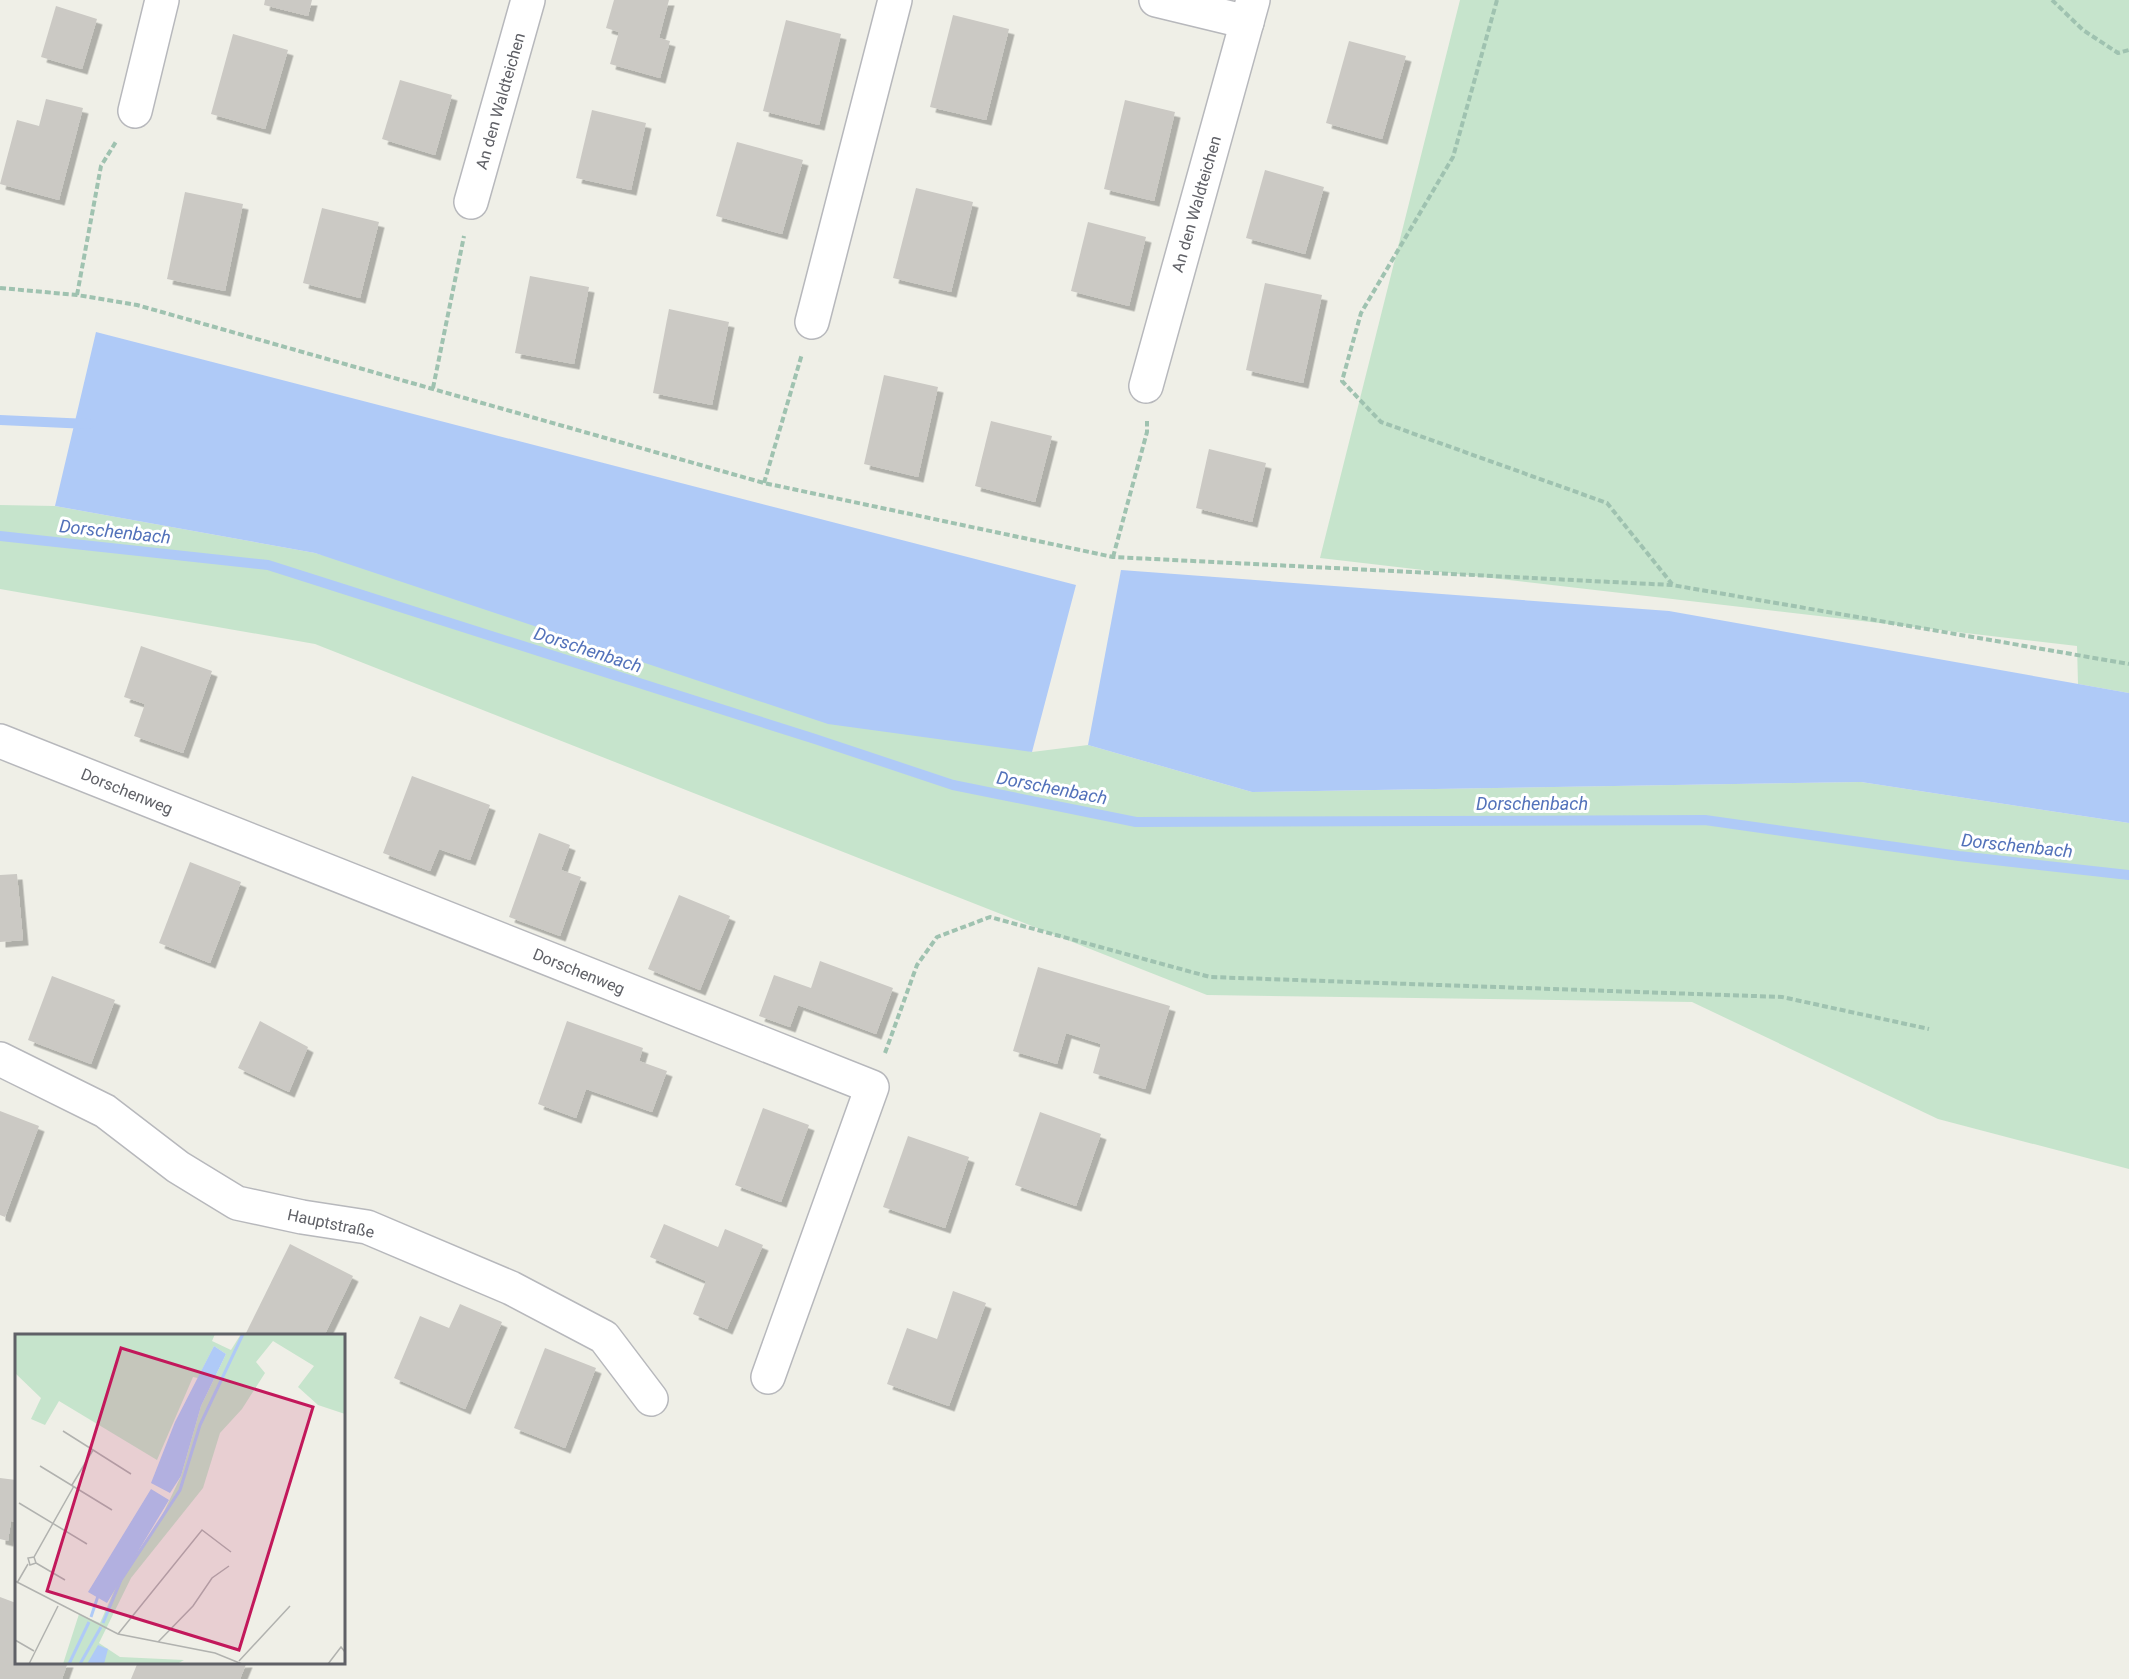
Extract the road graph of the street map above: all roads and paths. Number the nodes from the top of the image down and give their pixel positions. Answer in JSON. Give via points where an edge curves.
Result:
{"nodes":[{"id":1,"x":162,"y":0,"type":"edge"},
{"id":2,"x":528,"y":0,"type":"edge"},
{"id":3,"x":895,"y":0,"type":"edge"},
{"id":4,"x":1156,"y":0,"type":"edge"},
{"id":5,"x":1497,"y":0,"type":"edge"},
{"id":6,"x":2052,"y":0,"type":"edge"},
{"id":7,"x":1250,"y":11,"type":"edge"},
{"id":8,"x":2129,"y":50,"type":"edge"},
{"id":9,"x":135,"y":111,"type":"joint"},
{"id":10,"x":471,"y":202,"type":"joint"},
{"id":11,"x":0,"y":288,"type":"edge"},
{"id":12,"x":77,"y":295,"type":"junction"},
{"id":13,"x":812,"y":322,"type":"joint"},
{"id":14,"x":1146,"y":386,"type":"joint"},
{"id":15,"x":434,"y":388,"type":"junction"},
{"id":16,"x":764,"y":483,"type":"junction"},
{"id":17,"x":1113,"y":557,"type":"junction"},
{"id":18,"x":1672,"y":585,"type":"junction"},
{"id":19,"x":2129,"y":664,"type":"edge"},
{"id":20,"x":0,"y":741,"type":"edge"},
{"id":21,"x":1929,"y":1029,"type":"dead end"},
{"id":22,"x":0,"y":1059,"type":"edge"},
{"id":23,"x":872,"y":1087,"type":"junction"},
{"id":24,"x":768,"y":1377,"type":"dead end"},
{"id":25,"x":651,"y":1399,"type":"dead end"}],
"edges":[{"from":1,"to":9,"type":"street"},
{"from":2,"to":10,"type":"street","name":"An den Waldteichen"},
{"from":3,"to":13,"type":"street"},
{"from":4,"to":7,"type":"street","name":"An den Waldteichen"},
{"from":5,"to":18,"type":"path","via":[[1453,156],[1361,313],[1342,381],[1381,422],[1607,503]]},
{"from":6,"to":8,"type":"path","via":[[2083,30],[2118,53]]},
{"from":7,"to":14,"type":"street","name":"An den Waldteichen"},
{"from":9,"to":12,"type":"path","via":[[101,166]]},
{"from":10,"to":15,"type":"path"},
{"from":11,"to":12,"type":"path"},
{"from":12,"to":15,"type":"path","via":[[137,305]]},
{"from":13,"to":16,"type":"path"},
{"from":14,"to":17,"type":"path","via":[[1147,432]]},
{"from":15,"to":16,"type":"path"},
{"from":16,"to":17,"type":"path"},
{"from":17,"to":18,"type":"path"},
{"from":18,"to":19,"type":"path"},
{"from":20,"to":23,"type":"street","name":"Dorschenweg"},
{"from":21,"to":23,"type":"path","via":[[1782,997],[1210,977],[990,917],[937,937],[918,965]]},
{"from":22,"to":25,"type":"street","name":"Hauptstraße","via":[[105,1111],[178,1167],[237,1203],[367,1227],[511,1288],[604,1337]]},
{"from":23,"to":24,"type":"street"}]}
